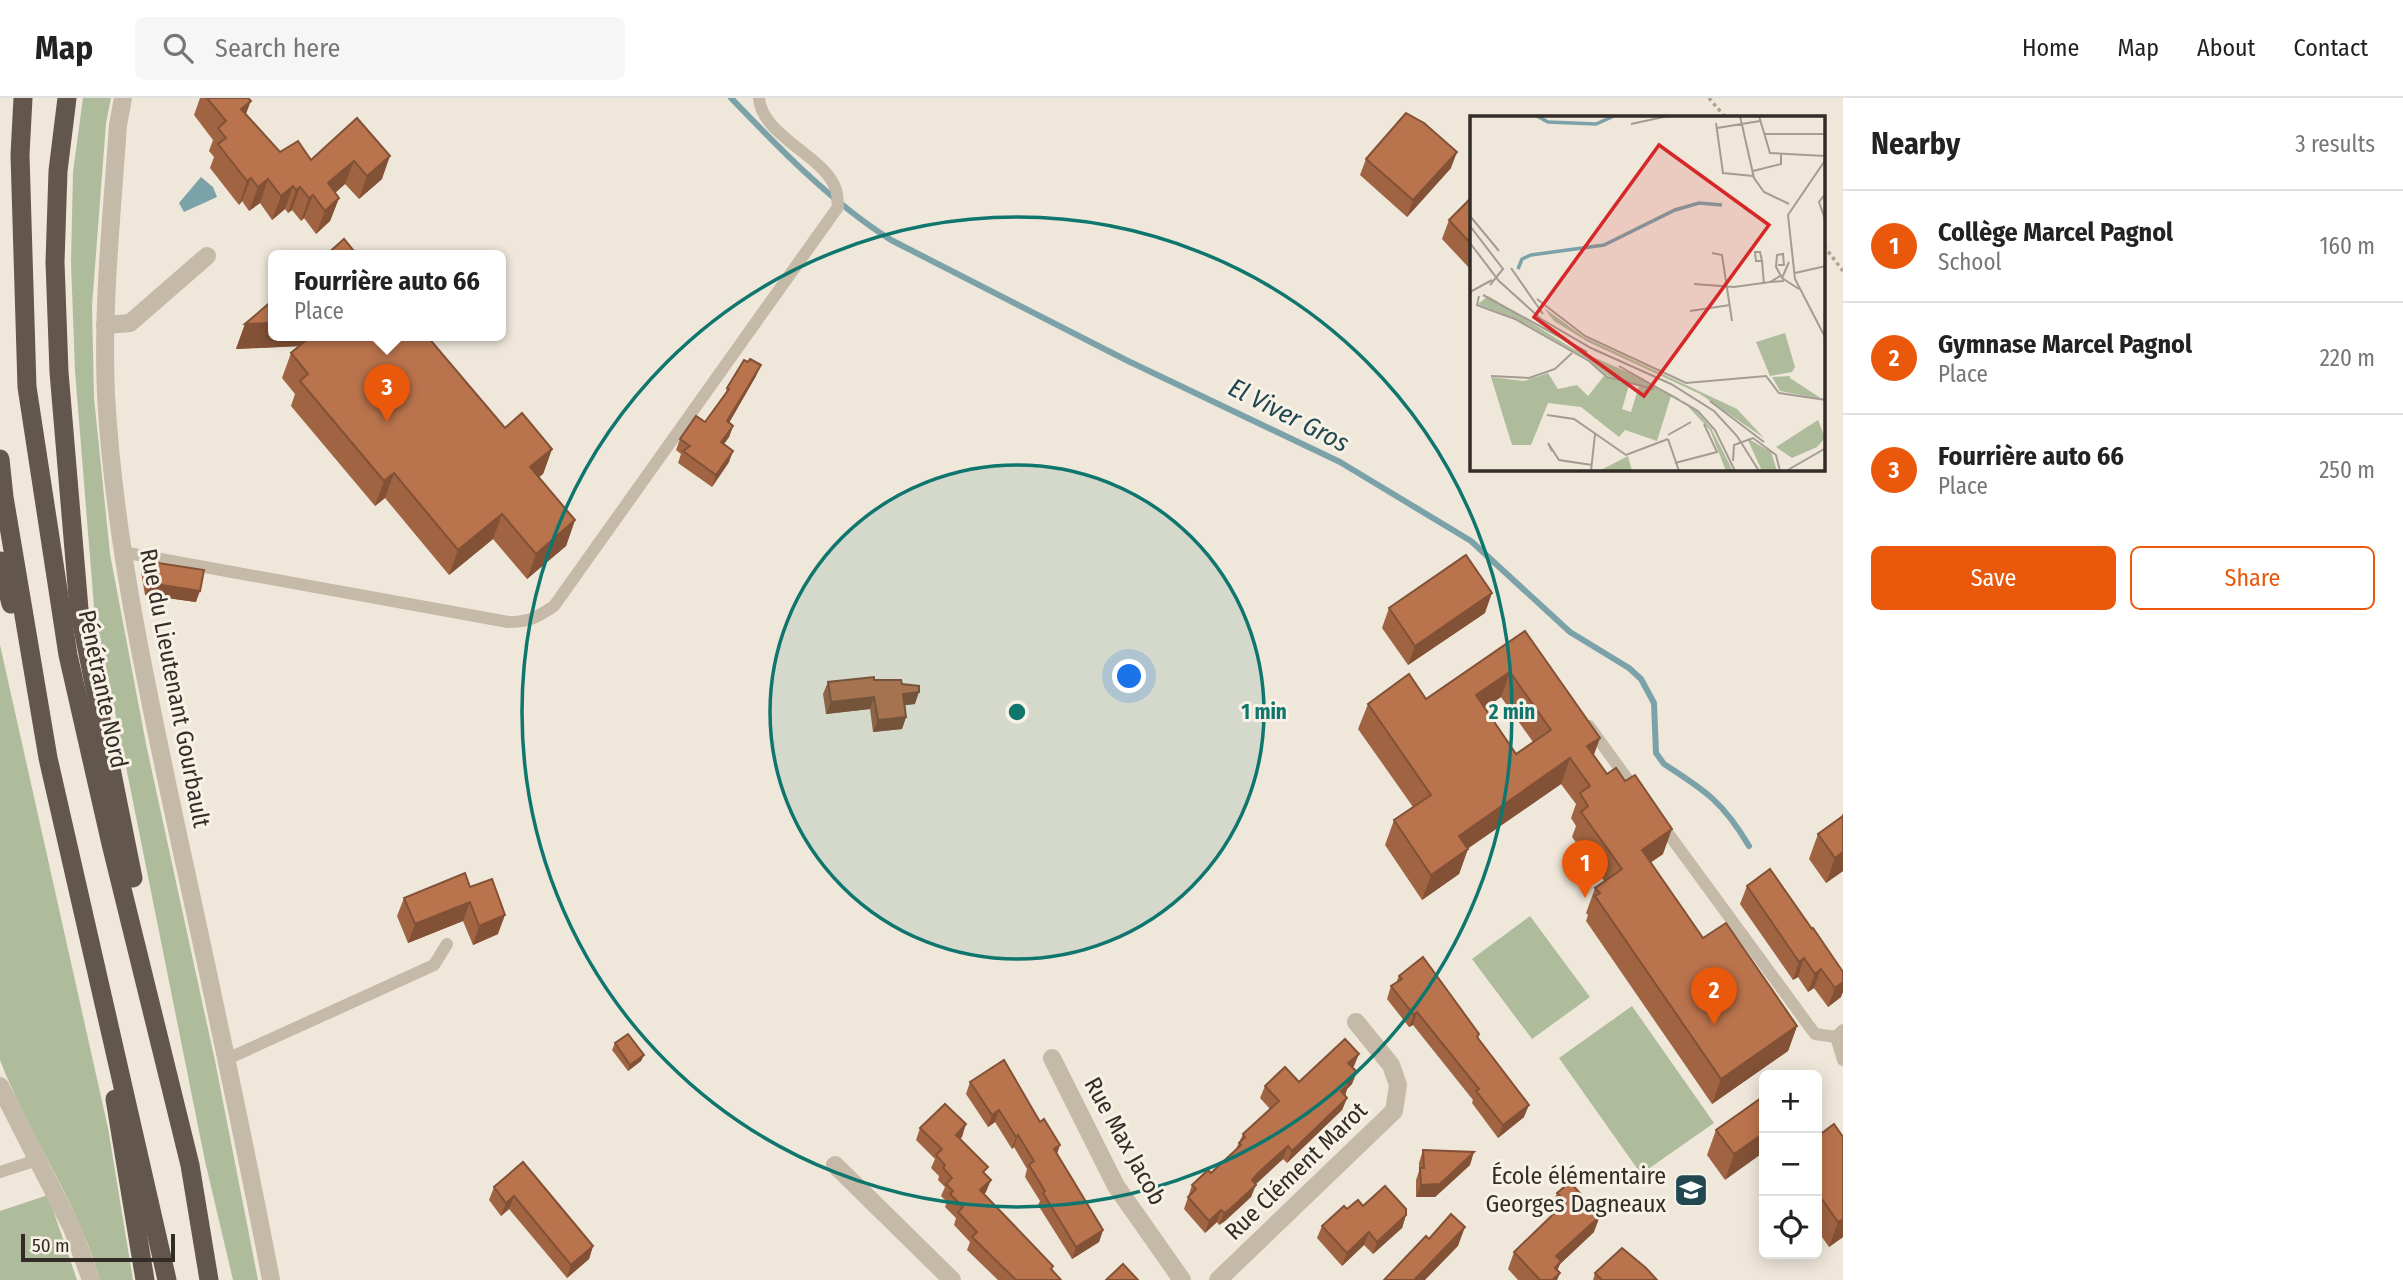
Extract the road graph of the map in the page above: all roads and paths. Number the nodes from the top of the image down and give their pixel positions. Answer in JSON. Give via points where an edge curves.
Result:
{"nodes":[{"id":1,"x":23,"y":98,"type":"edge"},
{"id":2,"x":68,"y":98,"type":"edge"},
{"id":3,"x":123,"y":98,"type":"edge"},
{"id":4,"x":759,"y":98,"type":"edge"},
{"id":5,"x":1709,"y":98,"type":"edge"},
{"id":6,"x":1724,"y":116,"type":"edge"},
{"id":7,"x":1826,"y":249,"type":"edge"},
{"id":8,"x":207,"y":256,"type":"dead end"},
{"id":9,"x":1843,"y":271,"type":"edge"},
{"id":10,"x":105,"y":325,"type":"junction"},
{"id":11,"x":0,"y":458,"type":"edge"},
{"id":12,"x":122,"y":552,"type":"junction"},
{"id":13,"x":0,"y":561,"type":"edge"},
{"id":14,"x":1580,"y":713,"type":"edge"},
{"id":15,"x":48,"y":758,"type":"junction"},
{"id":16,"x":1645,"y":802,"type":"edge"},
{"id":17,"x":1653,"y":813,"type":"edge"},
{"id":18,"x":81,"y":901,"type":"junction"},
{"id":19,"x":447,"y":944,"type":"dead end"},
{"id":20,"x":1356,"y":1022,"type":"dead end"},
{"id":21,"x":1839,"y":1034,"type":"edge"},
{"id":22,"x":1052,"y":1058,"type":"dead end"},
{"id":23,"x":226,"y":1059,"type":"junction"},
{"id":24,"x":1843,"y":1060,"type":"edge"},
{"id":25,"x":0,"y":1086,"type":"edge"},
{"id":26,"x":37,"y":1160,"type":"junction"},
{"id":27,"x":190,"y":1165,"type":"junction"},
{"id":28,"x":835,"y":1165,"type":"dead end"},
{"id":29,"x":0,"y":1172,"type":"edge"},
{"id":30,"x":91,"y":1280,"type":"edge"},
{"id":31,"x":145,"y":1280,"type":"edge"},
{"id":32,"x":167,"y":1280,"type":"edge"},
{"id":33,"x":209,"y":1280,"type":"edge"},
{"id":34,"x":217,"y":1280,"type":"edge"},
{"id":35,"x":271,"y":1280,"type":"edge"},
{"id":36,"x":952,"y":1280,"type":"edge"},
{"id":37,"x":1182,"y":1280,"type":"edge"},
{"id":38,"x":1218,"y":1280,"type":"edge"}],
"edges":[{"from":1,"to":27,"type":"highway","name":"Pénétrante Nord","via":[[20,155],[27,387],[68,655]]},
{"from":2,"to":27,"type":"highway","via":[[58,171],[55,262],[59,372],[79,609]]},
{"from":3,"to":10,"type":"street","name":"Rue du Lieutenant Gourbault"},
{"from":4,"to":12,"type":"lane","via":[[767,120],[828,176],[838,207],[554,606],[540,616],[508,622]]},
{"from":5,"to":6,"type":"path"},
{"from":7,"to":9,"type":"path"},
{"from":8,"to":10,"type":"street","via":[[130,324]]},
{"from":10,"to":12,"type":"street","name":"Rue du Lieutenant Gourbault","via":[[106,397]]},
{"from":11,"to":15,"type":"highway"},
{"from":12,"to":23,"type":"street","name":"Rue du Lieutenant Gourbault"},
{"from":13,"to":15,"type":"highway"},
{"from":14,"to":16,"type":"lane"},
{"from":15,"to":18,"type":"highway"},
{"from":17,"to":21,"type":"lane","via":[[1815,1034]]},
{"from":18,"to":31,"type":"highway"},
{"from":18,"to":32,"type":"highway"},
{"from":19,"to":23,"type":"lane","via":[[434,965]]},
{"from":20,"to":38,"type":"street","name":"Rue Clément Marot","via":[[1391,1065],[1398,1085],[1394,1111]]},
{"from":21,"to":24,"type":"lane"},
{"from":22,"to":37,"type":"street","name":"Rue Max Jacob","via":[[1116,1186]]},
{"from":23,"to":35,"type":"street","name":"Rue du Lieutenant Gourbault"},
{"from":25,"to":26,"type":"street"},
{"from":26,"to":29,"type":"lane"},
{"from":26,"to":30,"type":"street","via":[[72,1228]]},
{"from":27,"to":33,"type":"highway","name":"Pénétrante Nord"},
{"from":27,"to":34,"type":"highway"},
{"from":28,"to":36,"type":"street"}]}
